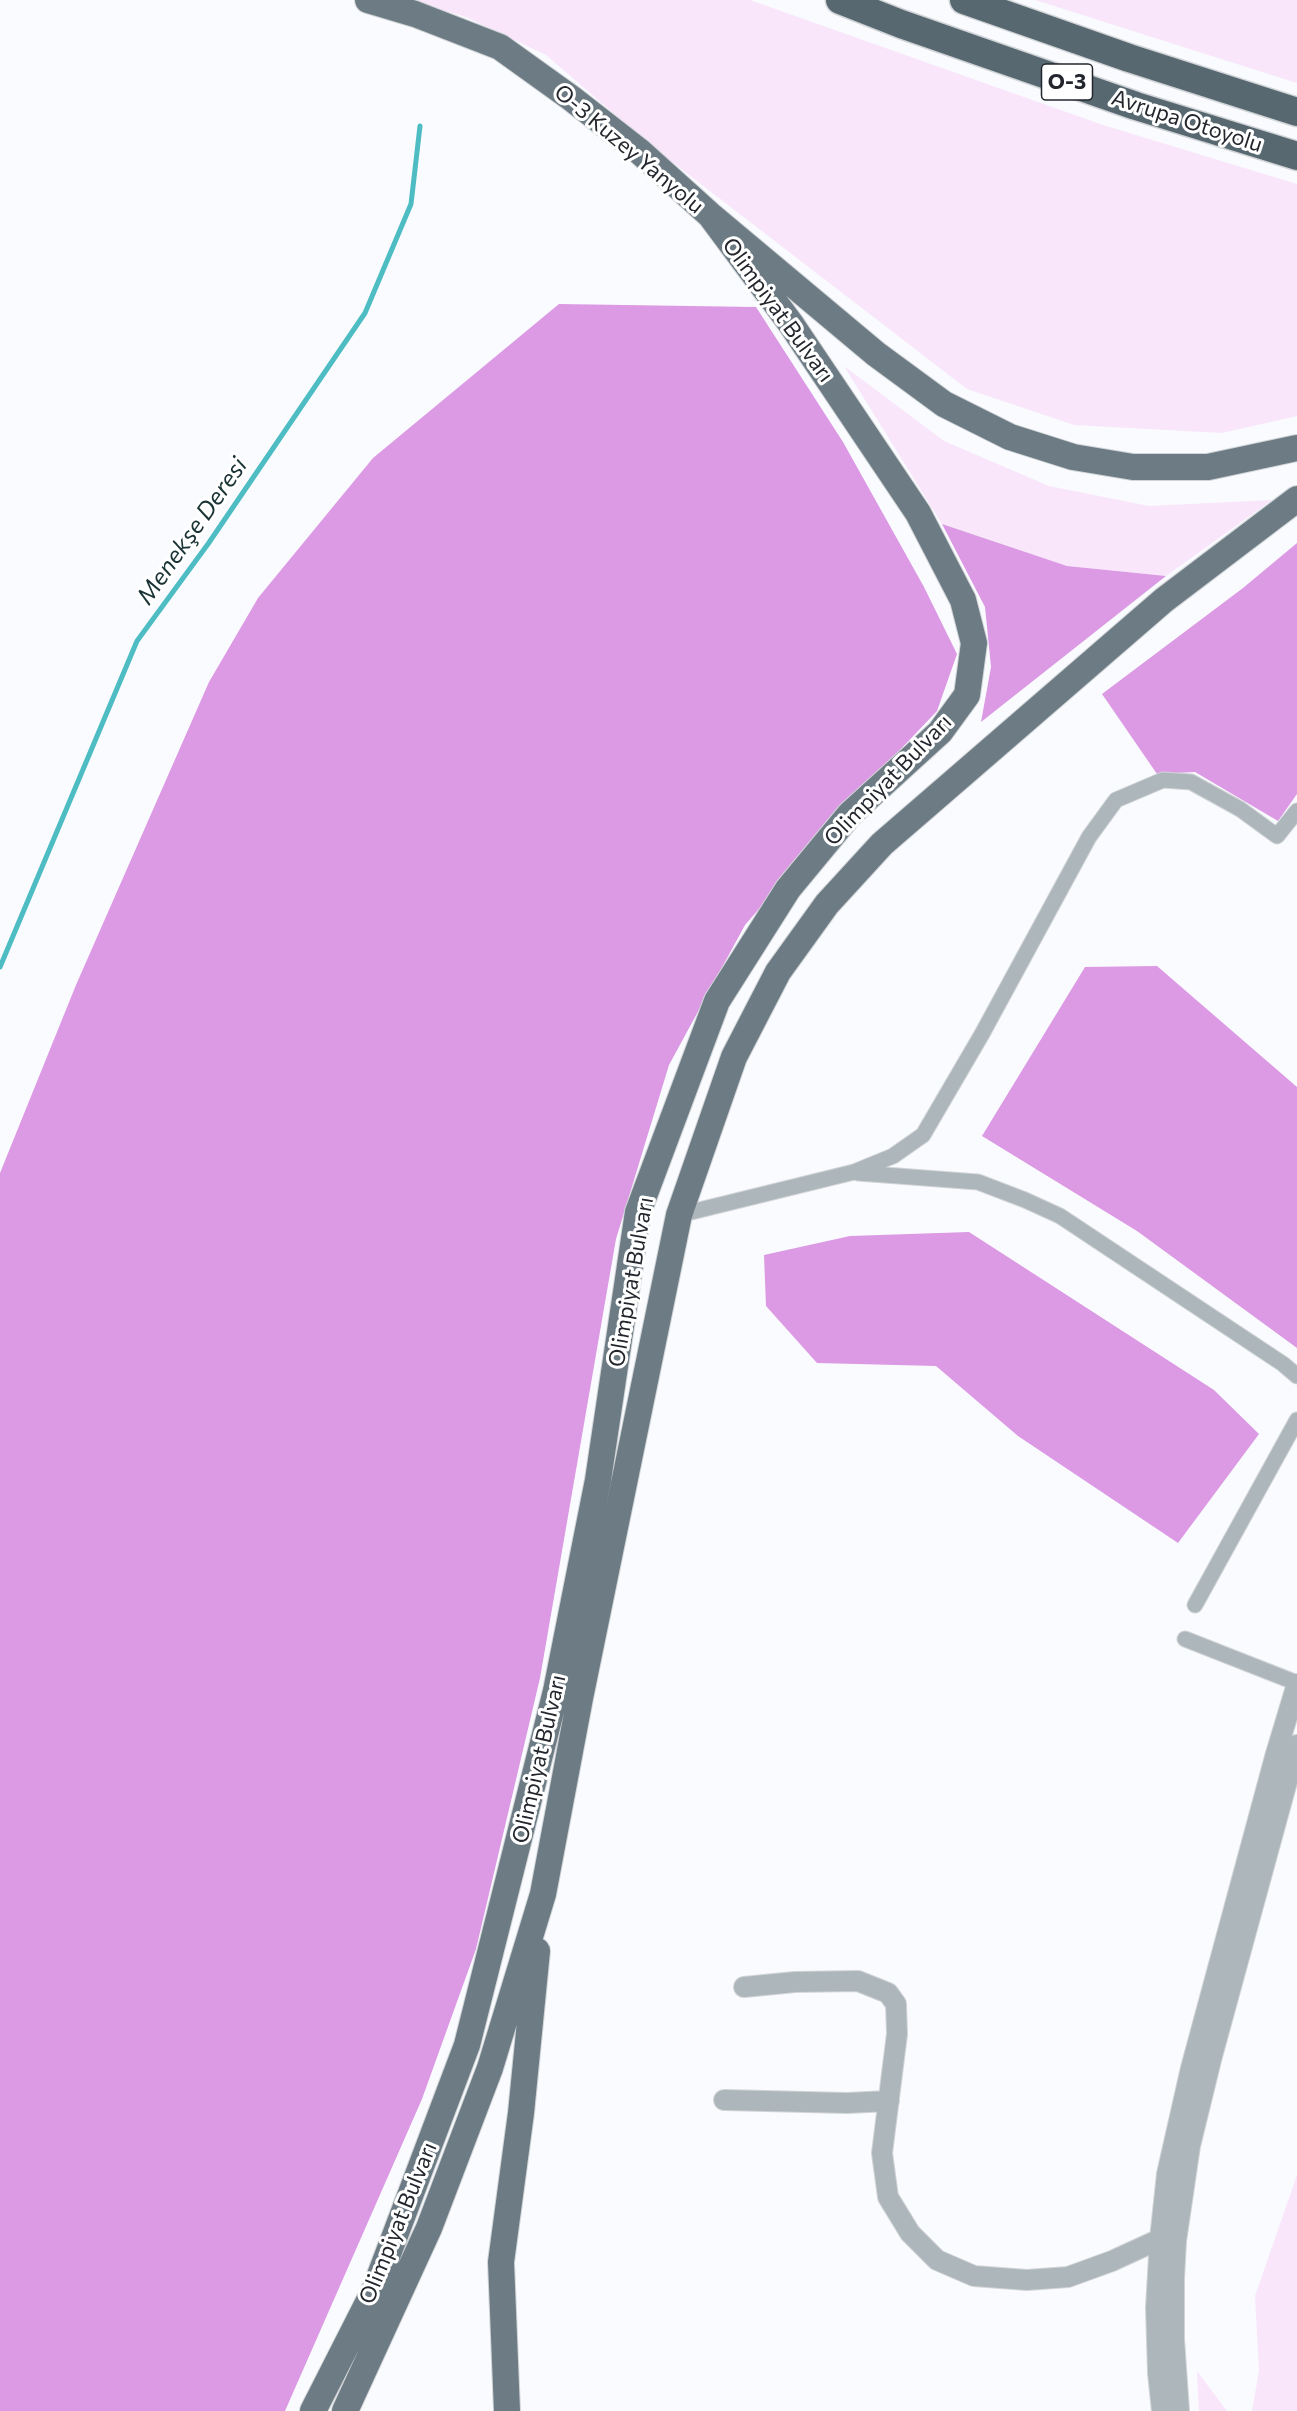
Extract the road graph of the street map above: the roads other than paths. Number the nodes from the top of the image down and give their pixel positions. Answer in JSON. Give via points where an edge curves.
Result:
{"nodes":[{"id":1,"x":368,"y":0,"type":"edge"},
{"id":2,"x":840,"y":0,"type":"edge"},
{"id":3,"x":964,"y":0,"type":"edge"},
{"id":4,"x":1297,"y":112,"type":"edge"},
{"id":5,"x":1297,"y":156,"type":"edge"},
{"id":6,"x":710,"y":216,"type":"junction"},
{"id":7,"x":1297,"y":448,"type":"edge"},
{"id":8,"x":1297,"y":499,"type":"edge"},
{"id":9,"x":1297,"y":811,"type":"edge"},
{"id":10,"x":854,"y":1172,"type":"junction"},
{"id":11,"x":679,"y":1215,"type":"junction"},
{"id":12,"x":1297,"y":1376,"type":"edge"},
{"id":13,"x":1297,"y":1420,"type":"edge"},
{"id":14,"x":1195,"y":1605,"type":"dead end"},
{"id":15,"x":1185,"y":1639,"type":"dead end"},
{"id":16,"x":1297,"y":1684,"type":"edge"},
{"id":17,"x":1297,"y":1745,"type":"edge"},
{"id":18,"x":543,"y":1894,"type":"junction"},
{"id":19,"x":744,"y":1987,"type":"dead end"},
{"id":20,"x":724,"y":2100,"type":"dead end"},
{"id":21,"x":889,"y":2101,"type":"junction"},
{"id":22,"x":1178,"y":2229,"type":"junction"},
{"id":23,"x":1160,"y":2239,"type":"junction"},
{"id":24,"x":313,"y":2411,"type":"edge"},
{"id":25,"x":345,"y":2411,"type":"edge"},
{"id":26,"x":507,"y":2411,"type":"edge"},
{"id":27,"x":1162,"y":2411,"type":"edge"},
{"id":28,"x":1179,"y":2411,"type":"edge"}],
"edges":[{"from":1,"to":6,"type":"main road","name":"O-3 Kuzey Yanyolu","via":[[500,47],[639,151]]},
{"from":2,"to":5,"type":"highway","name":"Avrupa Otoyolu","number":"O-3","via":[[1137,106]]},
{"from":3,"to":4,"type":"highway","name":"Avrupa Otoyolu","number":"O-3"},
{"from":6,"to":7,"type":"main road","name":"O-3 Kuzey Yanyolu","via":[[876,354],[944,404],[1010,437],[1073,457],[1132,467],[1208,467]]},
{"from":6,"to":24,"type":"main road","name":"Olimpiyat Bulvarı","via":[[791,324],[918,513],[963,600],[974,644],[967,695],[940,732],[850,814],[788,889],[717,1001],[638,1212],[598,1480],[556,1691],[467,2045],[374,2291]]},
{"from":8,"to":11,"type":"main road","name":"Olimpiyat Bulvarı","via":[[1164,600],[882,844],[828,904],[778,972],[734,1057]]},
{"from":9,"to":10,"type":"street","via":[[1277,836],[1240,809],[1191,782],[1163,780],[1116,800],[1089,837],[923,1136],[893,1156]]},
{"from":10,"to":11,"type":"street"},
{"from":10,"to":12,"type":"street","via":[[978,1182],[1042,1208],[1080,1229]]},
{"from":11,"to":18,"type":"main road","name":"Olimpiyat Bulvarı"},
{"from":13,"to":14,"type":"street"},
{"from":15,"to":16,"type":"street"},
{"from":16,"to":23,"type":"street","via":[[1191,2068],[1167,2174]]},
{"from":17,"to":22,"type":"street","via":[[1193,2134]]},
{"from":18,"to":25,"type":"main road","name":"Olimpiyat Bulvarı","via":[[490,2068],[429,2228]]},
{"from":18,"to":26,"type":"main road","via":[[501,2262]]},
{"from":19,"to":21,"type":"street","via":[[858,1981],[888,1993],[896,2004],[897,2034]]},
{"from":20,"to":21,"type":"street"},
{"from":21,"to":23,"type":"street","via":[[882,2153],[888,2197],[910,2233],[937,2260],[974,2276],[1027,2280],[1068,2277]]},
{"from":22,"to":23,"type":"street"},
{"from":22,"to":28,"type":"street","via":[[1174,2339]]},
{"from":23,"to":27,"type":"street","via":[[1156,2308]]}]}
